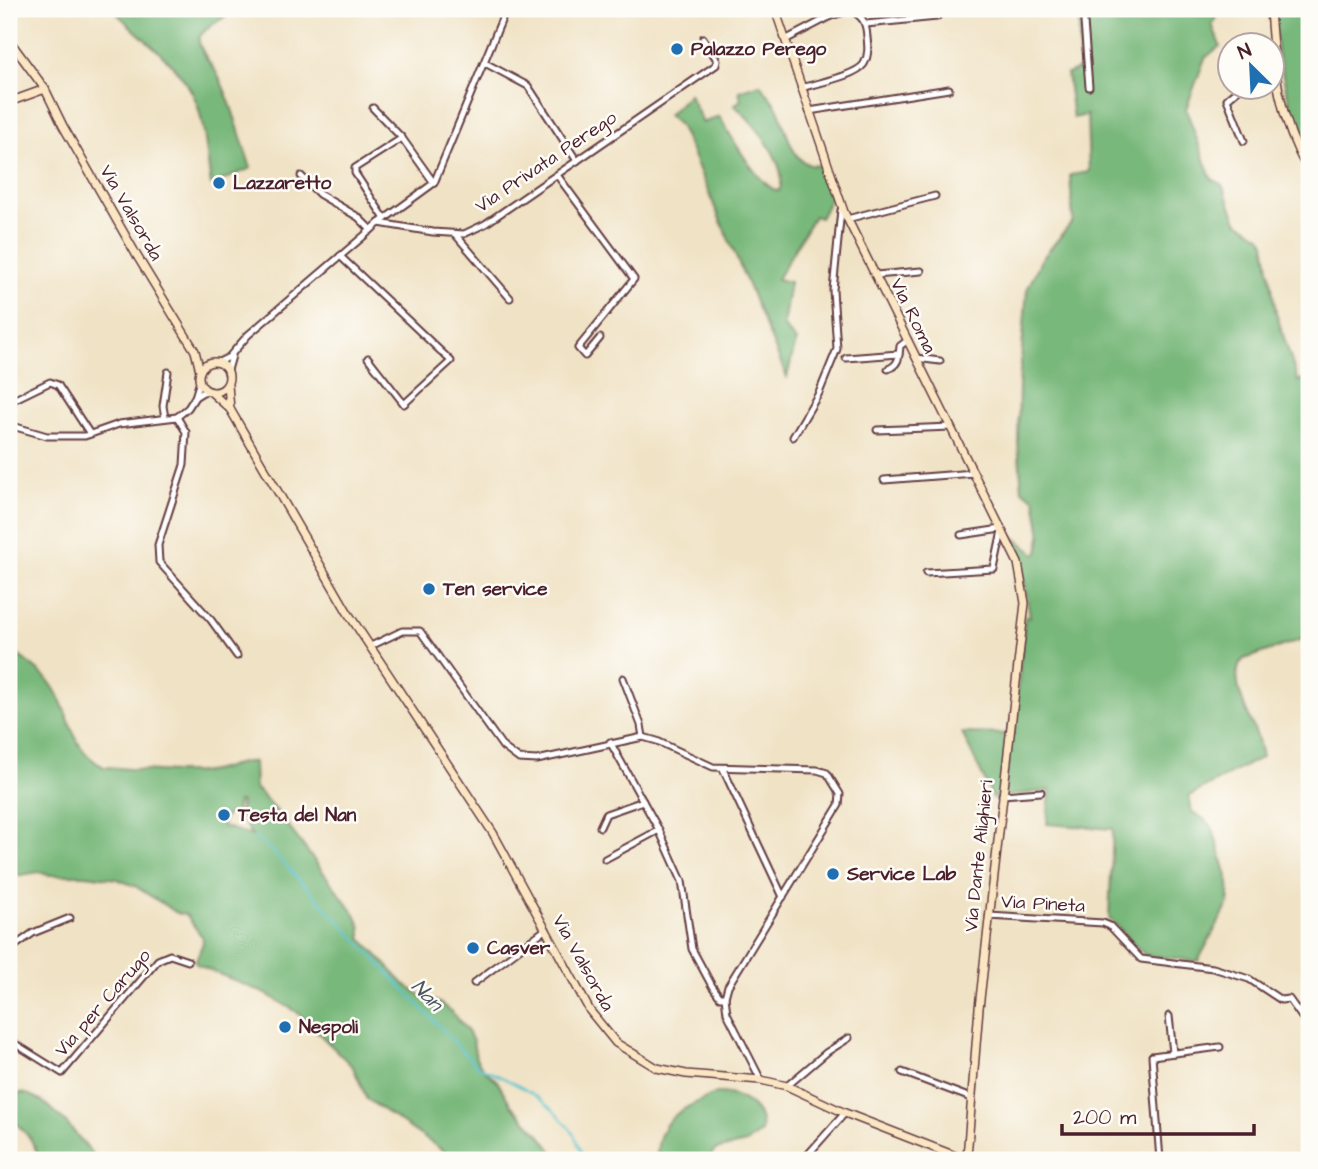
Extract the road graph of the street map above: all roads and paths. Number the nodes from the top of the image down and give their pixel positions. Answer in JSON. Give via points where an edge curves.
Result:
{"nodes":[{"id":1,"x":506,"y":9,"type":"edge"},
{"id":2,"x":775,"y":9,"type":"edge"},
{"id":3,"x":1083,"y":9,"type":"edge"},
{"id":4,"x":1270,"y":9,"type":"edge"},
{"id":5,"x":937,"y":17,"type":"dead end"},
{"id":6,"x":866,"y":24,"type":"junction"},
{"id":7,"x":1271,"y":32,"type":"edge"},
{"id":8,"x":703,"y":38,"type":"dead end"},
{"id":9,"x":9,"y":40,"type":"edge"},
{"id":10,"x":785,"y":40,"type":"junction"},
{"id":11,"x":485,"y":63,"type":"junction"},
{"id":12,"x":1089,"y":87,"type":"dead end"},
{"id":13,"x":801,"y":88,"type":"junction"},
{"id":14,"x":45,"y":89,"type":"junction"},
{"id":15,"x":949,"y":89,"type":"dead end"},
{"id":16,"x":9,"y":102,"type":"edge"},
{"id":17,"x":1228,"y":102,"type":"edge"},
{"id":18,"x":1280,"y":102,"type":"edge"},
{"id":19,"x":373,"y":107,"type":"dead end"},
{"id":20,"x":809,"y":111,"type":"junction"},
{"id":21,"x":402,"y":138,"type":"junction"},
{"id":22,"x":1244,"y":141,"type":"dead end"},
{"id":23,"x":577,"y":161,"type":"junction"},
{"id":24,"x":1309,"y":172,"type":"edge"},
{"id":25,"x":557,"y":175,"type":"junction"},
{"id":26,"x":301,"y":176,"type":"dead end"},
{"id":27,"x":434,"y":183,"type":"junction"},
{"id":28,"x":935,"y":196,"type":"dead end"},
{"id":29,"x":842,"y":206,"type":"junction"},
{"id":30,"x":385,"y":219,"type":"junction"},
{"id":31,"x":847,"y":219,"type":"junction"},
{"id":32,"x":379,"y":223,"type":"junction"},
{"id":33,"x":371,"y":230,"type":"junction"},
{"id":34,"x":455,"y":234,"type":"junction"},
{"id":35,"x":340,"y":256,"type":"junction"},
{"id":36,"x":921,"y":271,"type":"dead end"},
{"id":37,"x":876,"y":275,"type":"junction"},
{"id":38,"x":510,"y":298,"type":"dead end"},
{"id":39,"x":600,"y":338,"type":"dead end"},
{"id":40,"x":908,"y":340,"type":"junction"},
{"id":41,"x":195,"y":351,"type":"junction"},
{"id":42,"x":233,"y":353,"type":"junction"},
{"id":43,"x":899,"y":354,"type":"junction"},
{"id":44,"x":368,"y":358,"type":"dead end"},
{"id":45,"x":846,"y":358,"type":"dead end"},
{"id":46,"x":916,"y":358,"type":"junction"},
{"id":47,"x":940,"y":361,"type":"dead end"},
{"id":48,"x":215,"y":362,"type":"junction"},
{"id":49,"x":888,"y":369,"type":"dead end"},
{"id":50,"x":228,"y":370,"type":"junction"},
{"id":51,"x":200,"y":371,"type":"junction"},
{"id":52,"x":168,"y":372,"type":"dead end"},
{"id":53,"x":200,"y":381,"type":"junction"},
{"id":54,"x":173,"y":382,"type":"dead end"},
{"id":55,"x":165,"y":383,"type":"junction"},
{"id":56,"x":228,"y":385,"type":"junction"},
{"id":57,"x":211,"y":392,"type":"junction"},
{"id":58,"x":195,"y":397,"type":"junction"},
{"id":59,"x":9,"y":402,"type":"edge"},
{"id":60,"x":230,"y":409,"type":"junction"},
{"id":61,"x":177,"y":416,"type":"junction"},
{"id":62,"x":165,"y":418,"type":"junction"},
{"id":63,"x":9,"y":425,"type":"edge"},
{"id":64,"x":951,"y":427,"type":"junction"},
{"id":65,"x":877,"y":430,"type":"dead end"},
{"id":66,"x":90,"y":434,"type":"junction"},
{"id":67,"x":793,"y":438,"type":"dead end"},
{"id":68,"x":974,"y":473,"type":"junction"},
{"id":69,"x":884,"y":480,"type":"dead end"},
{"id":70,"x":1002,"y":530,"type":"junction"},
{"id":71,"x":961,"y":535,"type":"dead end"},
{"id":72,"x":926,"y":573,"type":"dead end"},
{"id":73,"x":1022,"y":577,"type":"joint"},
{"id":74,"x":371,"y":646,"type":"junction"},
{"id":75,"x":237,"y":656,"type":"dead end"},
{"id":76,"x":624,"y":678,"type":"dead end"},
{"id":77,"x":643,"y":737,"type":"junction"},
{"id":78,"x":610,"y":742,"type":"junction"},
{"id":79,"x":723,"y":769,"type":"junction"},
{"id":80,"x":1041,"y":792,"type":"dead end"},
{"id":81,"x":1002,"y":795,"type":"junction"},
{"id":82,"x":643,"y":801,"type":"junction"},
{"id":83,"x":600,"y":827,"type":"dead end"},
{"id":84,"x":659,"y":830,"type":"junction"},
{"id":85,"x":605,"y":859,"type":"dead end"},
{"id":86,"x":783,"y":897,"type":"junction"},
{"id":87,"x":989,"y":916,"type":"junction"},
{"id":88,"x":70,"y":918,"type":"dead end"},
{"id":89,"x":546,"y":929,"type":"junction"},
{"id":90,"x":9,"y":950,"type":"edge"},
{"id":91,"x":188,"y":961,"type":"dead end"},
{"id":92,"x":474,"y":983,"type":"dead end"},
{"id":93,"x":725,"y":997,"type":"junction"},
{"id":94,"x":1169,"y":1016,"type":"dead end"},
{"id":95,"x":1309,"y":1027,"type":"edge"},
{"id":96,"x":849,"y":1038,"type":"dead end"},
{"id":97,"x":9,"y":1040,"type":"edge"},
{"id":98,"x":1220,"y":1047,"type":"dead end"},
{"id":99,"x":1173,"y":1053,"type":"junction"},
{"id":100,"x":902,"y":1072,"type":"dead end"},
{"id":101,"x":761,"y":1080,"type":"junction"},
{"id":102,"x":788,"y":1086,"type":"junction"},
{"id":103,"x":971,"y":1098,"type":"junction"},
{"id":104,"x":845,"y":1113,"type":"junction"},
{"id":105,"x":962,"y":1158,"type":"edge"},
{"id":106,"x":803,"y":1160,"type":"edge"},
{"id":107,"x":981,"y":1160,"type":"edge"},
{"id":108,"x":1160,"y":1160,"type":"edge"}],
"edges":[{"from":1,"to":11,"type":"street"},
{"from":2,"to":10,"type":"street","name":"Via Roma"},
{"from":3,"to":12,"type":"street"},
{"from":4,"to":7,"type":"street"},
{"from":5,"to":6,"type":"street"},
{"from":6,"to":10,"type":"street","via":[[851,10]]},
{"from":6,"to":13,"type":"street","via":[[868,52],[863,66]]},
{"from":8,"to":23,"type":"street","name":"Via Privata Perego","via":[[716,65]]},
{"from":9,"to":14,"type":"street","name":"Via Valsorda"},
{"from":10,"to":13,"type":"street","name":"Via Roma"},
{"from":11,"to":23,"type":"street","via":[[528,86]]},
{"from":11,"to":27,"type":"street"},
{"from":13,"to":20,"type":"street","name":"Via Roma"},
{"from":14,"to":16,"type":"street"},
{"from":14,"to":41,"type":"street","name":"Via Valsorda"},
{"from":15,"to":20,"type":"street"},
{"from":17,"to":22,"type":"street"},
{"from":18,"to":24,"type":"street"},
{"from":19,"to":21,"type":"street"},
{"from":20,"to":29,"type":"street","name":"Via Roma"},
{"from":21,"to":27,"type":"street"},
{"from":21,"to":30,"type":"street","via":[[354,171]]},
{"from":23,"to":25,"type":"street","name":"Via Privata Perego"},
{"from":25,"to":34,"type":"street","name":"Via Privata Perego","via":[[485,224]]},
{"from":25,"to":39,"type":"street","via":[[634,279],[578,348],[585,356]]},
{"from":26,"to":33,"type":"street"},
{"from":27,"to":30,"type":"street"},
{"from":28,"to":31,"type":"street"},
{"from":29,"to":31,"type":"street","name":"Via Roma"},
{"from":29,"to":67,"type":"street","via":[[833,290],[837,349]]},
{"from":30,"to":32,"type":"street"},
{"from":31,"to":37,"type":"street","name":"Via Roma"},
{"from":32,"to":33,"type":"street"},
{"from":32,"to":34,"type":"street","name":"Via Privata Perego"},
{"from":33,"to":35,"type":"street"},
{"from":34,"to":38,"type":"street"},
{"from":35,"to":42,"type":"street"},
{"from":35,"to":44,"type":"street","via":[[451,361],[404,404]]},
{"from":36,"to":37,"type":"street"},
{"from":37,"to":40,"type":"street","name":"Via Roma"},
{"from":40,"to":43,"type":"street"},
{"from":40,"to":46,"type":"street","name":"Via Roma"},
{"from":41,"to":48,"type":"street","name":"Via Valsorda"},
{"from":41,"to":51,"type":"street","name":"Via Valsorda"},
{"from":42,"to":48,"type":"street"},
{"from":42,"to":50,"type":"street"},
{"from":43,"to":45,"type":"street"},
{"from":43,"to":49,"type":"street"},
{"from":46,"to":47,"type":"street"},
{"from":46,"to":64,"type":"street","name":"Via Roma"},
{"from":48,"to":50,"type":"street"},
{"from":48,"to":51,"type":"street"},
{"from":50,"to":56,"type":"street"},
{"from":51,"to":53,"type":"street"},
{"from":52,"to":55,"type":"street"},
{"from":53,"to":57,"type":"street"},
{"from":53,"to":58,"type":"street"},
{"from":54,"to":55,"type":"street"},
{"from":55,"to":62,"type":"street"},
{"from":56,"to":57,"type":"street"},
{"from":56,"to":60,"type":"street","name":"Via Valsorda"},
{"from":57,"to":58,"type":"street"},
{"from":57,"to":60,"type":"street","name":"Via Valsorda"},
{"from":58,"to":61,"type":"street"},
{"from":59,"to":66,"type":"street","via":[[50,382],[58,386]]},
{"from":60,"to":74,"type":"street","name":"Via Valsorda"},
{"from":61,"to":62,"type":"street"},
{"from":61,"to":75,"type":"street","via":[[186,432],[184,465],[158,545],[159,562]]},
{"from":62,"to":66,"type":"street","via":[[119,424]]},
{"from":63,"to":66,"type":"street","via":[[47,436]]},
{"from":64,"to":65,"type":"street"},
{"from":64,"to":68,"type":"street","name":"Via Roma"},
{"from":68,"to":69,"type":"street"},
{"from":68,"to":70,"type":"street","name":"Via Roma"},
{"from":70,"to":71,"type":"street"},
{"from":70,"to":72,"type":"street","via":[[994,569]]},
{"from":70,"to":73,"type":"street","name":"Via Roma"},
{"from":73,"to":81,"type":"street","name":"Via Dante Alighieri","via":[[1025,603]]},
{"from":74,"to":78,"type":"street","via":[[402,631],[419,631],[503,747],[519,759],[537,760]]},
{"from":74,"to":89,"type":"street","name":"Via Valsorda","via":[[493,833]]},
{"from":76,"to":77,"type":"street"},
{"from":77,"to":78,"type":"street"},
{"from":77,"to":79,"type":"street"},
{"from":78,"to":82,"type":"street"},
{"from":79,"to":86,"type":"street"},
{"from":79,"to":86,"type":"street","via":[[817,770],[827,773],[840,794],[839,805]]},
{"from":80,"to":81,"type":"street"},
{"from":81,"to":87,"type":"street","name":"Via Dante Alighieri"},
{"from":82,"to":83,"type":"street","via":[[606,814]]},
{"from":82,"to":84,"type":"street"},
{"from":84,"to":85,"type":"street"},
{"from":84,"to":93,"type":"street","via":[[682,881],[692,949],[712,986]]},
{"from":86,"to":93,"type":"street"},
{"from":87,"to":95,"type":"street","name":"Via Pineta","via":[[1103,923],[1141,959],[1213,968],[1249,979],[1281,1000],[1289,999]]},
{"from":87,"to":103,"type":"street","name":"Via Dante Alighieri"},
{"from":88,"to":90,"type":"street","via":[[33,933]]},
{"from":89,"to":92,"type":"street"},
{"from":89,"to":101,"type":"street","name":"Via Valsorda","via":[[590,1011],[616,1043],[657,1068]]},
{"from":91,"to":97,"type":"street","name":"Via per Carugo","via":[[170,955],[158,960],[62,1073]]},
{"from":93,"to":101,"type":"street","via":[[727,1013]]},
{"from":94,"to":99,"type":"street"},
{"from":96,"to":102,"type":"street"},
{"from":98,"to":99,"type":"street"},
{"from":99,"to":108,"type":"street","via":[[1152,1056]]},
{"from":100,"to":103,"type":"street"},
{"from":101,"to":102,"type":"street","name":"Via Valsorda"},
{"from":102,"to":104,"type":"street","name":"Via Valsorda"},
{"from":103,"to":105,"type":"street","name":"Via Dante Alighieri"},
{"from":104,"to":105,"type":"street","name":"Via Valsorda"},
{"from":104,"to":106,"type":"street"},
{"from":105,"to":107,"type":"street"}]}
